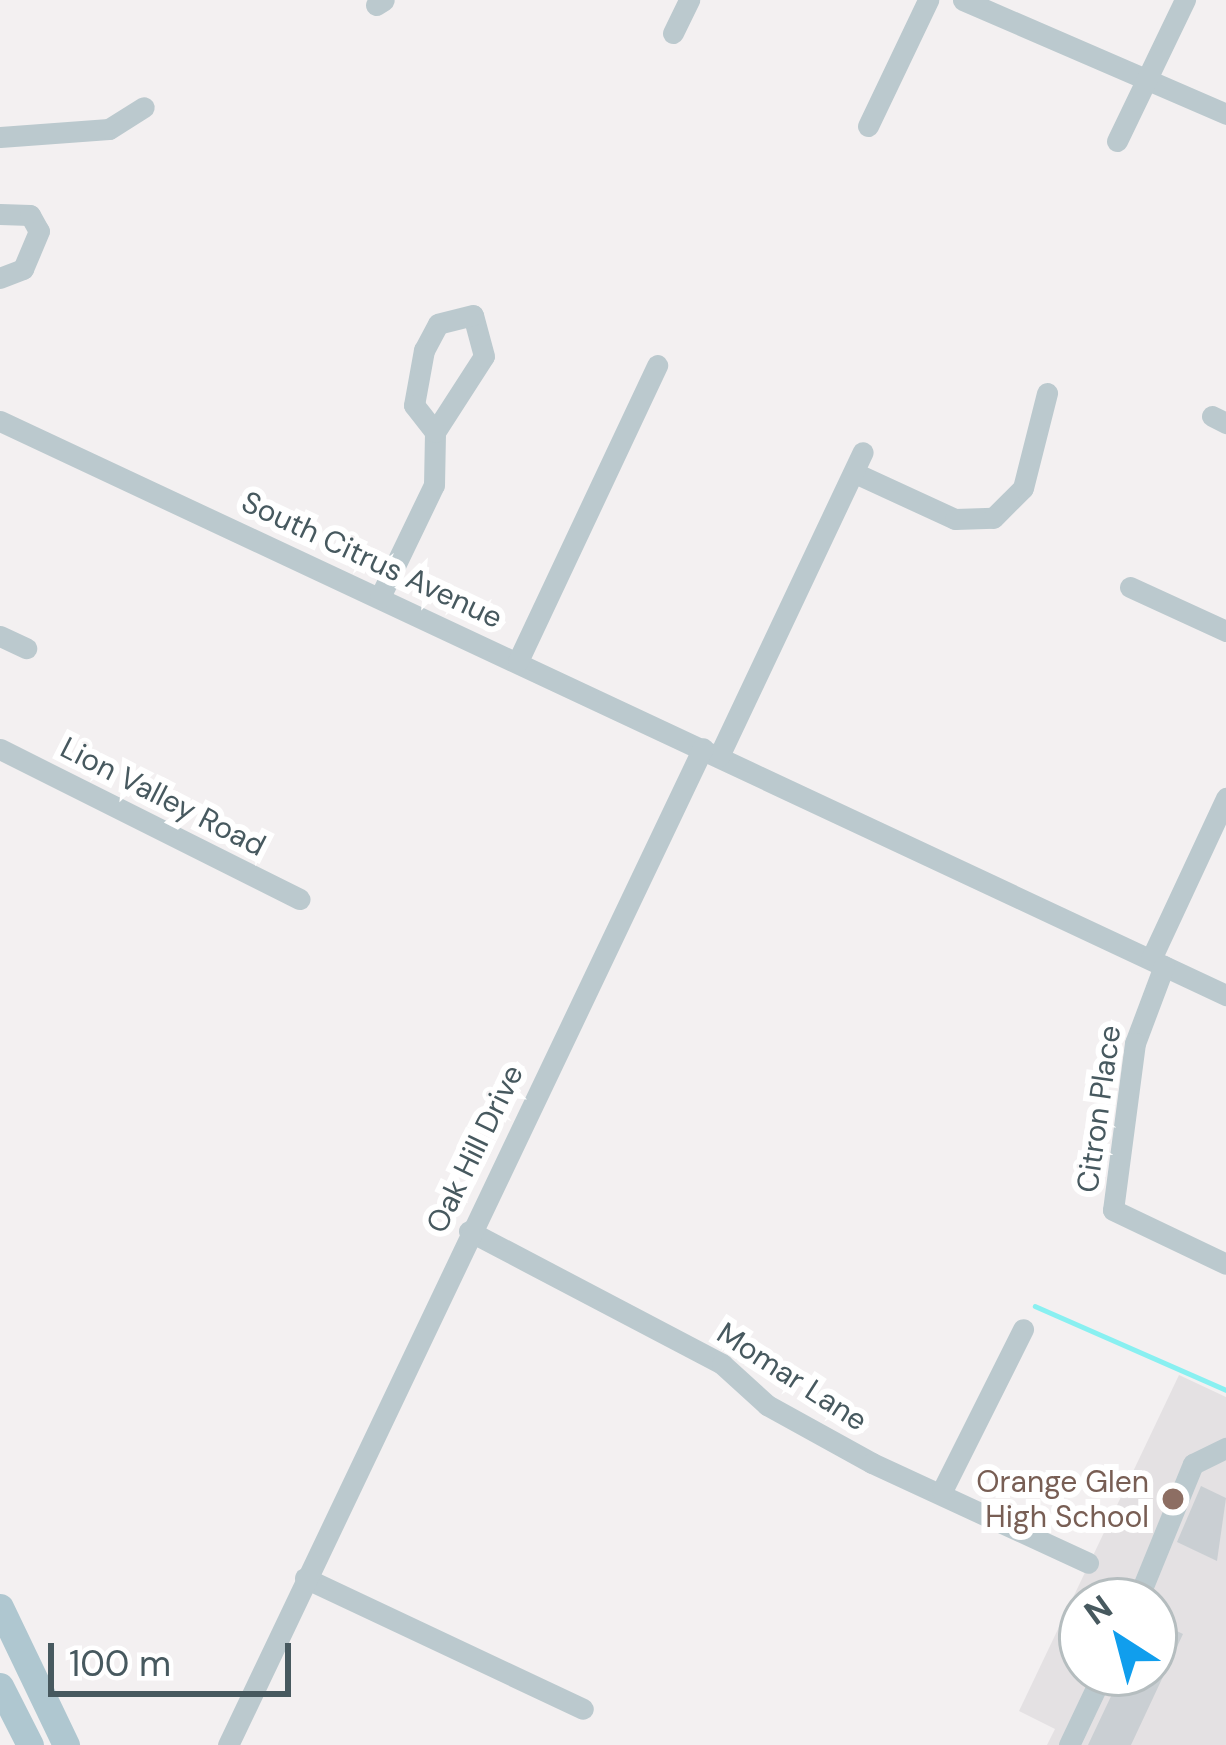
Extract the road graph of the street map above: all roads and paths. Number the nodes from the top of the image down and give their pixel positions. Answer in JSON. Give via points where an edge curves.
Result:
{"nodes":[{"id":1,"x":689,"y":0,"type":"edge"},
{"id":2,"x":928,"y":0,"type":"edge"},
{"id":3,"x":963,"y":0,"type":"edge"},
{"id":4,"x":1185,"y":0,"type":"edge"},
{"id":5,"x":673,"y":33,"type":"dead end"},
{"id":6,"x":1148,"y":77,"type":"junction"},
{"id":7,"x":144,"y":107,"type":"dead end"},
{"id":8,"x":1226,"y":114,"type":"edge"},
{"id":9,"x":868,"y":126,"type":"dead end"},
{"id":10,"x":0,"y":137,"type":"edge"},
{"id":11,"x":1117,"y":141,"type":"dead end"},
{"id":12,"x":0,"y":214,"type":"edge"},
{"id":13,"x":0,"y":278,"type":"edge"},
{"id":14,"x":657,"y":365,"type":"dead end"},
{"id":15,"x":1047,"y":393,"type":"dead end"},
{"id":16,"x":0,"y":421,"type":"edge"},
{"id":17,"x":435,"y":432,"type":"junction"},
{"id":18,"x":1130,"y":587,"type":"dead end"},
{"id":19,"x":380,"y":597,"type":"junction"},
{"id":20,"x":1226,"y":631,"type":"edge"},
{"id":21,"x":0,"y":636,"type":"edge"},
{"id":22,"x":26,"y":648,"type":"dead end"},
{"id":23,"x":518,"y":661,"type":"junction"},
{"id":24,"x":0,"y":749,"type":"edge"},
{"id":25,"x":711,"y":752,"type":"junction"},
{"id":26,"x":1226,"y":798,"type":"edge"},
{"id":27,"x":299,"y":899,"type":"dead end"},
{"id":28,"x":1157,"y":963,"type":"junction"},
{"id":29,"x":1226,"y":995,"type":"edge"},
{"id":30,"x":469,"y":1231,"type":"junction"},
{"id":31,"x":1226,"y":1264,"type":"edge"},
{"id":32,"x":1023,"y":1329,"type":"dead end"},
{"id":33,"x":1226,"y":1448,"type":"edge"},
{"id":34,"x":942,"y":1491,"type":"junction"},
{"id":35,"x":1088,"y":1563,"type":"dead end"},
{"id":36,"x":1147,"y":1577,"type":"edge"},
{"id":37,"x":305,"y":1578,"type":"junction"},
{"id":38,"x":0,"y":1607,"type":"edge"},
{"id":39,"x":0,"y":1686,"type":"edge"},
{"id":40,"x":1092,"y":1697,"type":"edge"},
{"id":41,"x":583,"y":1709,"type":"dead end"},
{"id":42,"x":30,"y":1745,"type":"edge"},
{"id":43,"x":66,"y":1745,"type":"edge"},
{"id":44,"x":228,"y":1745,"type":"edge"},
{"id":45,"x":1069,"y":1745,"type":"edge"}],
"edges":[{"from":1,"to":5,"type":"street"},
{"from":2,"to":9,"type":"street"},
{"from":3,"to":6,"type":"street"},
{"from":4,"to":6,"type":"street"},
{"from":6,"to":8,"type":"street"},
{"from":6,"to":11,"type":"street"},
{"from":7,"to":10,"type":"street","via":[[109,129]]},
{"from":12,"to":13,"type":"street","via":[[30,215],[39,231],[23,268]]},
{"from":14,"to":23,"type":"street"},
{"from":15,"to":25,"type":"street","via":[[1023,488],[993,518],[955,519],[859,462]]},
{"from":16,"to":19,"type":"street","name":"South Citrus Avenue"},
{"from":17,"to":17,"type":"street","via":[[484,356],[473,315],[438,324],[424,350],[414,405]]},
{"from":17,"to":19,"type":"street","via":[[434,485]]},
{"from":18,"to":20,"type":"street"},
{"from":19,"to":23,"type":"street","name":"South Citrus Avenue"},
{"from":21,"to":22,"type":"street"},
{"from":23,"to":25,"type":"street","name":"South Citrus Avenue"},
{"from":24,"to":27,"type":"street","name":"Lion Valley Road"},
{"from":25,"to":28,"type":"street","name":"South Citrus Avenue"},
{"from":25,"to":30,"type":"street","name":"Oak Hill Drive"},
{"from":26,"to":28,"type":"street"},
{"from":28,"to":29,"type":"street","name":"South Citrus Avenue"},
{"from":28,"to":31,"type":"street","name":"Citron Place","via":[[1135,1043],[1113,1210]]},
{"from":30,"to":34,"type":"street","name":"Momar Lane","via":[[722,1364],[767,1405],[872,1463]]},
{"from":30,"to":37,"type":"street","name":"Oak Hill Drive"},
{"from":32,"to":34,"type":"street"},
{"from":33,"to":36,"type":"street","via":[[1193,1464]]},
{"from":34,"to":35,"type":"street","name":"Momar Lane"},
{"from":37,"to":41,"type":"street"},
{"from":37,"to":44,"type":"street","name":"Oak Hill Drive"},
{"from":38,"to":43,"type":"main road"},
{"from":39,"to":42,"type":"main road"},
{"from":40,"to":45,"type":"street"}]}
